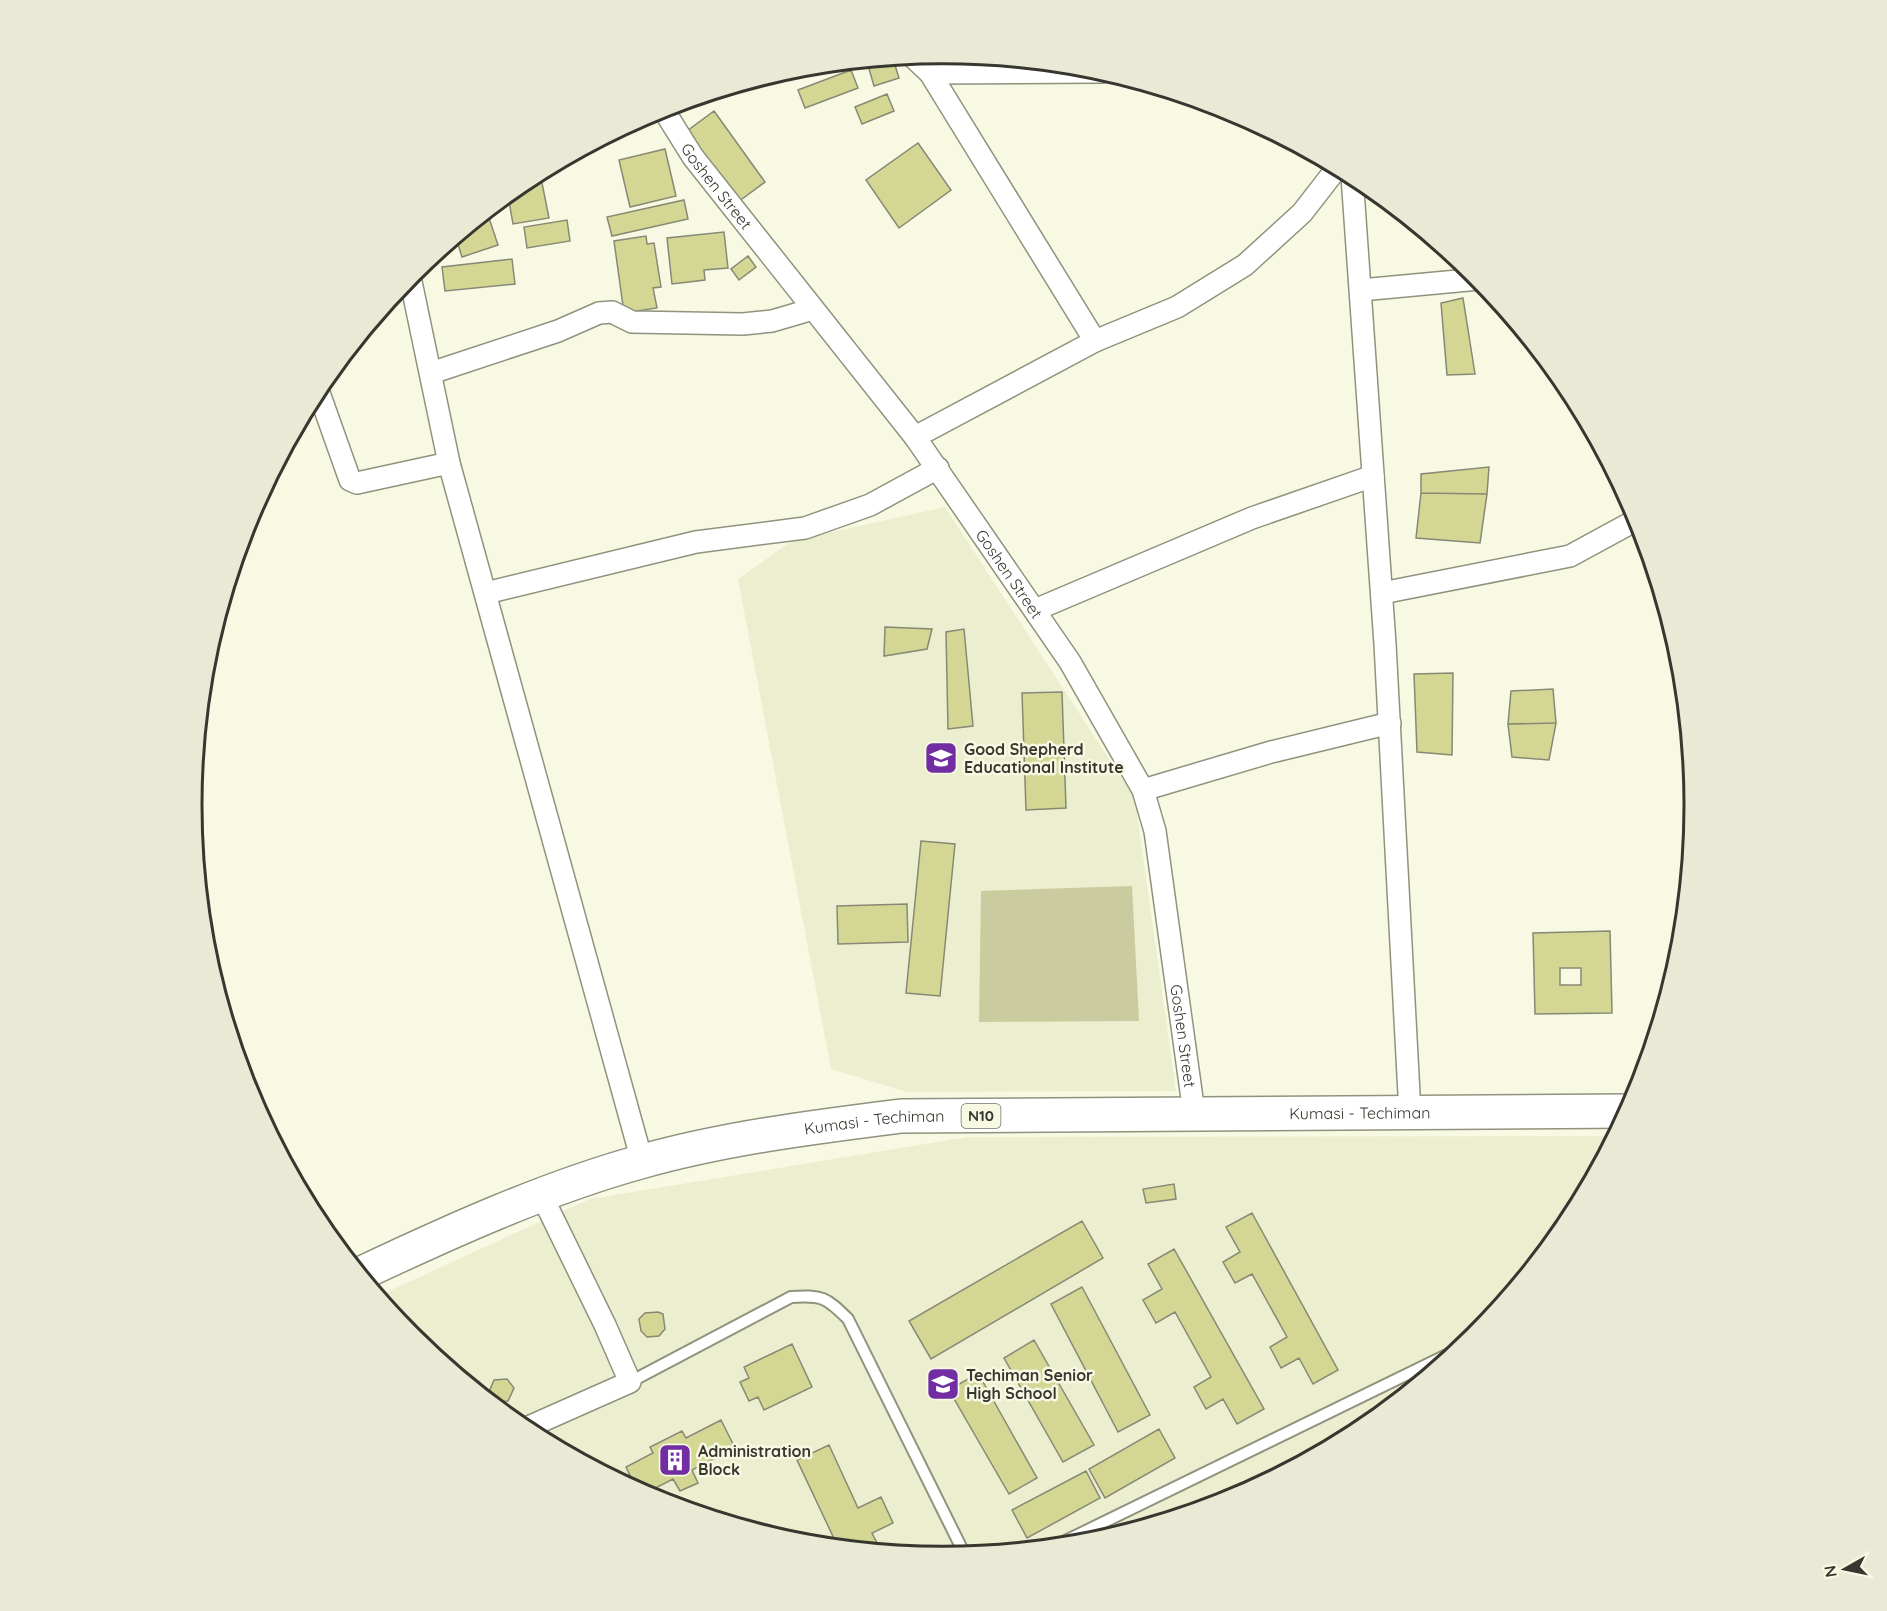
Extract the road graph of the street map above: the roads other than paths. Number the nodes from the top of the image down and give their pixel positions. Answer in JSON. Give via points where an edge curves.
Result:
{"nodes":[{"id":1,"x":921,"y":65,"type":"edge"},
{"id":2,"x":1048,"y":72,"type":"edge"},
{"id":3,"x":930,"y":73,"type":"junction"},
{"id":4,"x":668,"y":118,"type":"edge"},
{"id":5,"x":1332,"y":175,"type":"edge"},
{"id":6,"x":1353,"y":188,"type":"edge"},
{"id":7,"x":1465,"y":280,"type":"edge"},
{"id":8,"x":413,"y":289,"type":"edge"},
{"id":9,"x":1361,"y":290,"type":"junction"},
{"id":10,"x":813,"y":309,"type":"junction"},
{"id":11,"x":1095,"y":341,"type":"junction"},
{"id":12,"x":431,"y":373,"type":"junction"},
{"id":13,"x":322,"y":402,"type":"edge"},
{"id":14,"x":915,"y":436,"type":"junction"},
{"id":15,"x":449,"y":463,"type":"junction"},
{"id":16,"x":938,"y":468,"type":"junction"},
{"id":17,"x":1373,"y":476,"type":"junction"},
{"id":18,"x":1629,"y":524,"type":"edge"},
{"id":19,"x":486,"y":592,"type":"junction"},
{"id":20,"x":1382,"y":593,"type":"junction"},
{"id":21,"x":1035,"y":610,"type":"junction"},
{"id":22,"x":1390,"y":723,"type":"junction"},
{"id":23,"x":1143,"y":789,"type":"junction"},
{"id":24,"x":1618,"y":1111,"type":"edge"},
{"id":25,"x":1194,"y":1113,"type":"junction"},
{"id":26,"x":1410,"y":1113,"type":"junction"},
{"id":27,"x":642,"y":1161,"type":"junction"},
{"id":28,"x":542,"y":1196,"type":"junction"},
{"id":29,"x":367,"y":1271,"type":"edge"},
{"id":30,"x":1434,"y":1361,"type":"edge"},
{"id":31,"x":630,"y":1382,"type":"junction"},
{"id":32,"x":535,"y":1424,"type":"edge"},
{"id":33,"x":1081,"y":1533,"type":"edge"},
{"id":34,"x":961,"y":1546,"type":"edge"}],
"edges":[{"from":1,"to":3,"type":"street"},
{"from":2,"to":3,"type":"street"},
{"from":3,"to":11,"type":"street"},
{"from":4,"to":10,"type":"street","name":"Goshen Street","via":[[693,157]]},
{"from":5,"to":11,"type":"street","via":[[1302,213],[1245,265],[1177,307]]},
{"from":6,"to":9,"type":"street"},
{"from":7,"to":9,"type":"street"},
{"from":8,"to":12,"type":"street"},
{"from":9,"to":17,"type":"street"},
{"from":10,"to":12,"type":"street","via":[[772,321],[742,324],[632,322],[612,312],[599,313],[558,331]]},
{"from":10,"to":14,"type":"street","name":"Goshen Street"},
{"from":11,"to":14,"type":"street"},
{"from":12,"to":15,"type":"street"},
{"from":13,"to":15,"type":"street","via":[[350,480],[357,483]]},
{"from":14,"to":16,"type":"street","name":"Goshen Street"},
{"from":15,"to":19,"type":"street"},
{"from":16,"to":19,"type":"street","via":[[870,505],[805,528],[696,542]]},
{"from":16,"to":21,"type":"street","name":"Goshen Street"},
{"from":17,"to":20,"type":"street"},
{"from":17,"to":21,"type":"street","via":[[1252,518]]},
{"from":18,"to":20,"type":"street","via":[[1570,556]]},
{"from":19,"to":27,"type":"street"},
{"from":20,"to":22,"type":"street"},
{"from":21,"to":23,"type":"street","name":"Goshen Street","via":[[1070,662]]},
{"from":22,"to":23,"type":"street"},
{"from":22,"to":26,"type":"street"},
{"from":23,"to":25,"type":"street","name":"Goshen Street","via":[[1155,831]]},
{"from":24,"to":26,"type":"highway","name":"Kumasi - Techiman","number":"N10"},
{"from":25,"to":26,"type":"highway","name":"Kumasi - Techiman","number":"N10"},
{"from":25,"to":27,"type":"highway","name":"Kumasi - Techiman","number":"N10","via":[[901,1116],[806,1128]]},
{"from":27,"to":28,"type":"highway","name":"Kumasi - Techiman","number":"N10"},
{"from":28,"to":29,"type":"highway","name":"Kumasi - Techiman","number":"N10"},
{"from":28,"to":31,"type":"street"},
{"from":30,"to":33,"type":"lane"},
{"from":31,"to":32,"type":"street"},
{"from":31,"to":34,"type":"lane","via":[[790,1297],[829,1300],[848,1319]]}]}
